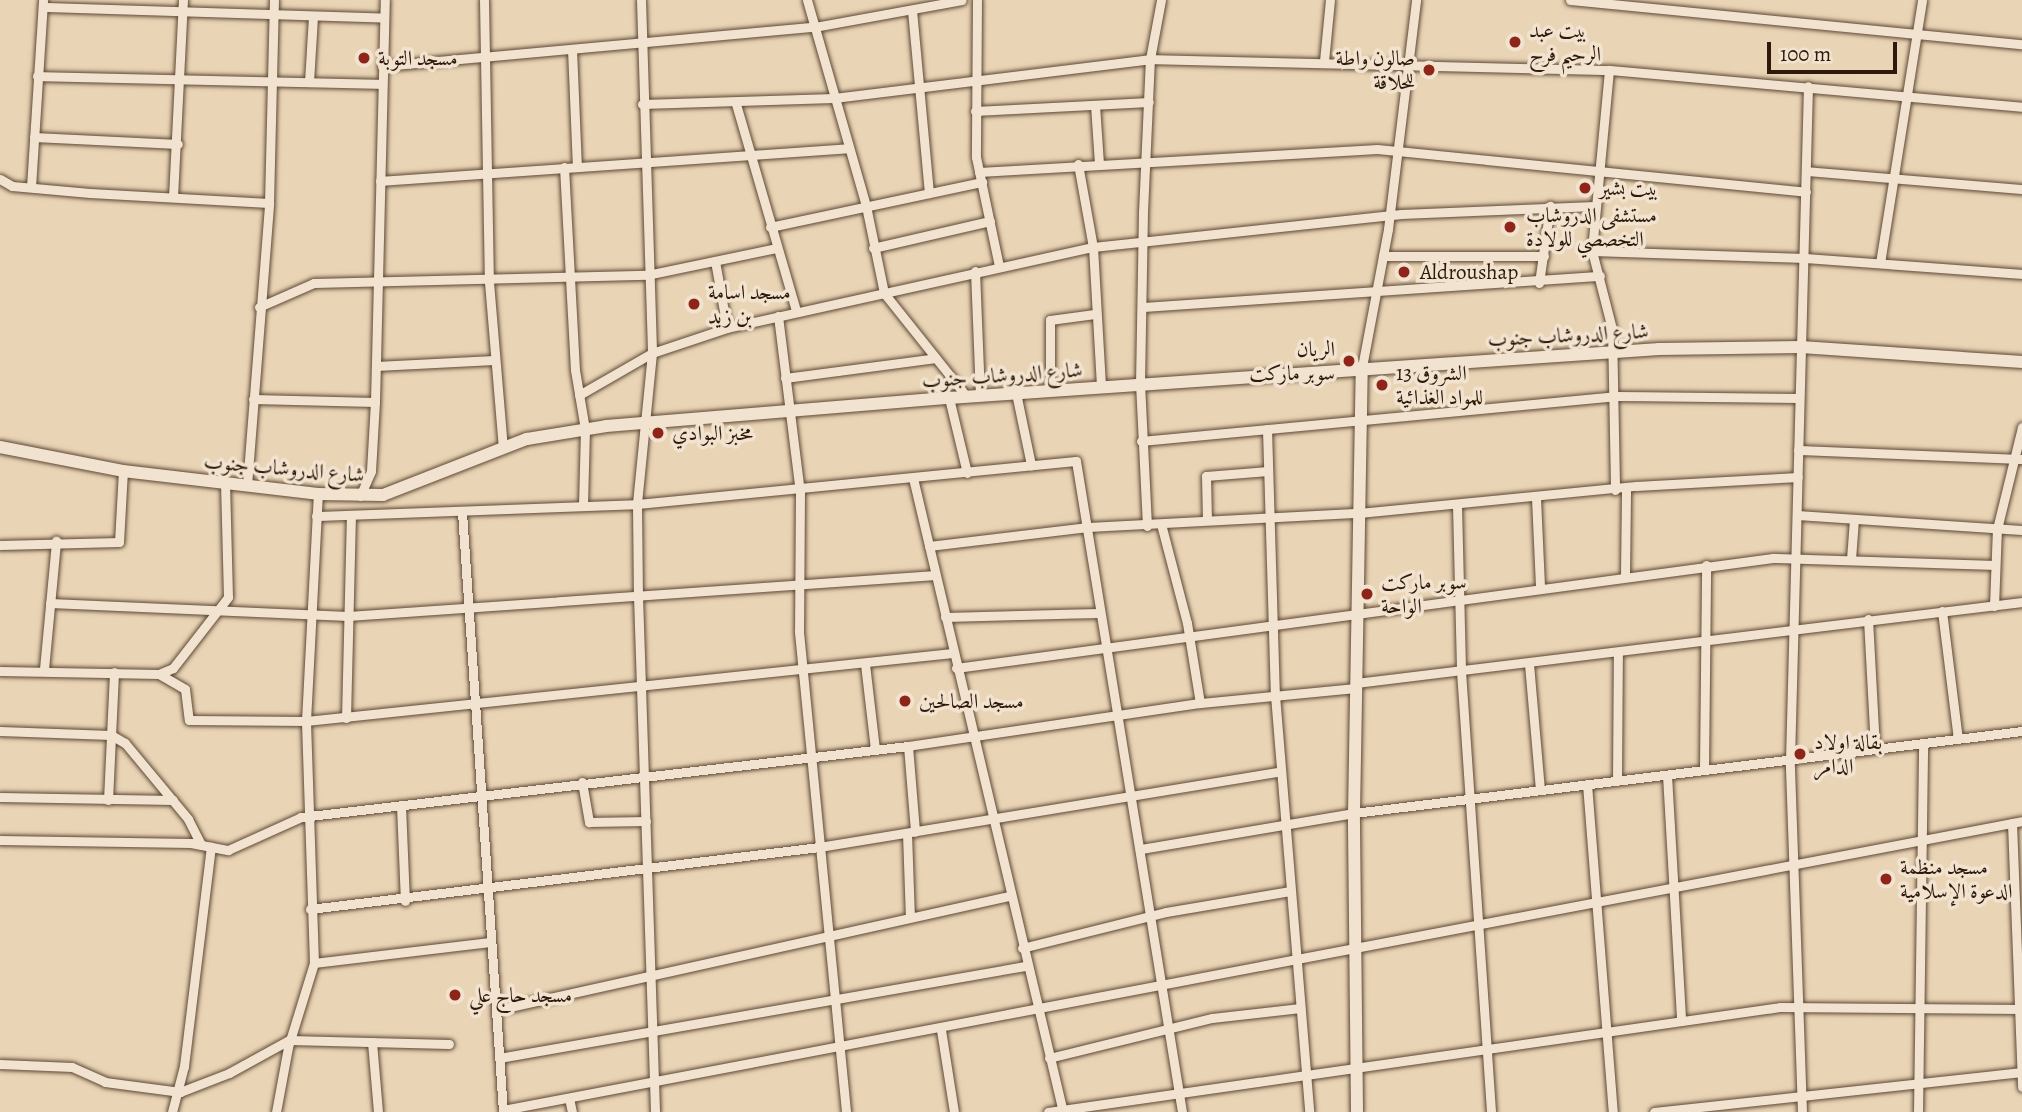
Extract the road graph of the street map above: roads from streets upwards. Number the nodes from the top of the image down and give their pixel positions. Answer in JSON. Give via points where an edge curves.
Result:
{"nodes":[{"id":1,"x":183,"y":0,"type":"edge"},
{"id":2,"x":274,"y":0,"type":"edge"},
{"id":3,"x":385,"y":0,"type":"edge"},
{"id":4,"x":484,"y":0,"type":"edge"},
{"id":5,"x":641,"y":0,"type":"edge"},
{"id":6,"x":807,"y":0,"type":"edge"},
{"id":7,"x":895,"y":0,"type":"edge"},
{"id":8,"x":962,"y":0,"type":"edge"},
{"id":9,"x":977,"y":0,"type":"edge"},
{"id":10,"x":1161,"y":0,"type":"edge"},
{"id":11,"x":1330,"y":0,"type":"edge"},
{"id":12,"x":1416,"y":0,"type":"edge"},
{"id":13,"x":1570,"y":0,"type":"edge"},
{"id":14,"x":1922,"y":0,"type":"edge"},
{"id":15,"x":43,"y":3,"type":"edge"},
{"id":16,"x":912,"y":10,"type":"junction"},
{"id":17,"x":897,"y":11,"type":"junction"},
{"id":18,"x":182,"y":13,"type":"junction"},
{"id":19,"x":273,"y":16,"type":"junction"},
{"id":20,"x":313,"y":17,"type":"junction"},
{"id":21,"x":384,"y":18,"type":"junction"},
{"id":22,"x":814,"y":27,"type":"junction"},
{"id":23,"x":1919,"y":34,"type":"junction"},
{"id":24,"x":2022,"y":44,"type":"edge"},
{"id":25,"x":641,"y":45,"type":"junction"},
{"id":26,"x":572,"y":49,"type":"junction"},
{"id":27,"x":486,"y":56,"type":"junction"},
{"id":28,"x":1150,"y":59,"type":"junction"},
{"id":29,"x":1324,"y":61,"type":"junction"},
{"id":30,"x":1407,"y":62,"type":"junction"},
{"id":31,"x":382,"y":66,"type":"junction"},
{"id":32,"x":1609,"y":69,"type":"junction"},
{"id":33,"x":37,"y":76,"type":"junction"},
{"id":34,"x":181,"y":80,"type":"junction"},
{"id":35,"x":975,"y":80,"type":"junction"},
{"id":36,"x":272,"y":81,"type":"junction"},
{"id":37,"x":309,"y":82,"type":"junction"},
{"id":38,"x":382,"y":84,"type":"junction"},
{"id":39,"x":1808,"y":86,"type":"junction"},
{"id":40,"x":916,"y":88,"type":"junction"},
{"id":41,"x":1906,"y":96,"type":"junction"},
{"id":42,"x":834,"y":98,"type":"junction"},
{"id":43,"x":1149,"y":102,"type":"junction"},
{"id":44,"x":642,"y":104,"type":"junction"},
{"id":45,"x":736,"y":104,"type":"junction"},
{"id":46,"x":1095,"y":105,"type":"junction"},
{"id":47,"x":2022,"y":107,"type":"edge"},
{"id":48,"x":975,"y":111,"type":"junction"},
{"id":49,"x":34,"y":137,"type":"junction"},
{"id":50,"x":178,"y":144,"type":"junction"},
{"id":51,"x":848,"y":148,"type":"junction"},
{"id":52,"x":1397,"y":152,"type":"junction"},
{"id":53,"x":748,"y":156,"type":"junction"},
{"id":54,"x":1146,"y":159,"type":"junction"},
{"id":55,"x":645,"y":162,"type":"junction"},
{"id":56,"x":1099,"y":163,"type":"junction"},
{"id":57,"x":1078,"y":164,"type":"junction"},
{"id":58,"x":577,"y":166,"type":"junction"},
{"id":59,"x":564,"y":167,"type":"junction"},
{"id":60,"x":1597,"y":170,"type":"junction"},
{"id":61,"x":1806,"y":171,"type":"junction"},
{"id":62,"x":485,"y":173,"type":"junction"},
{"id":63,"x":981,"y":177,"type":"junction"},
{"id":64,"x":1894,"y":178,"type":"junction"},
{"id":65,"x":0,"y":179,"type":"edge"},
{"id":66,"x":380,"y":181,"type":"junction"},
{"id":67,"x":31,"y":187,"type":"junction"},
{"id":68,"x":2022,"y":189,"type":"edge"},
{"id":69,"x":1805,"y":192,"type":"junction"},
{"id":70,"x":929,"y":193,"type":"junction"},
{"id":71,"x":173,"y":197,"type":"junction"},
{"id":72,"x":269,"y":203,"type":"junction"},
{"id":73,"x":866,"y":206,"type":"junction"},
{"id":74,"x":1550,"y":206,"type":"junction"},
{"id":75,"x":1594,"y":206,"type":"junction"},
{"id":76,"x":1389,"y":215,"type":"junction"},
{"id":77,"x":990,"y":221,"type":"junction"},
{"id":78,"x":770,"y":228,"type":"junction"},
{"id":79,"x":1143,"y":239,"type":"junction"},
{"id":80,"x":1093,"y":247,"type":"junction"},
{"id":81,"x":776,"y":248,"type":"junction"},
{"id":82,"x":873,"y":248,"type":"junction"},
{"id":83,"x":1592,"y":251,"type":"junction"},
{"id":84,"x":1383,"y":256,"type":"junction"},
{"id":85,"x":1544,"y":257,"type":"junction"},
{"id":86,"x":1805,"y":258,"type":"junction"},
{"id":87,"x":715,"y":261,"type":"junction"},
{"id":88,"x":1880,"y":263,"type":"junction"},
{"id":89,"x":999,"y":266,"type":"junction"},
{"id":90,"x":975,"y":271,"type":"junction"},
{"id":91,"x":2022,"y":274,"type":"edge"},
{"id":92,"x":647,"y":275,"type":"junction"},
{"id":93,"x":1600,"y":276,"type":"junction"},
{"id":94,"x":568,"y":278,"type":"junction"},
{"id":95,"x":489,"y":282,"type":"junction"},
{"id":96,"x":1539,"y":283,"type":"junction"},
{"id":97,"x":377,"y":284,"type":"junction"},
{"id":98,"x":1377,"y":292,"type":"junction"},
{"id":99,"x":884,"y":293,"type":"junction"},
{"id":100,"x":259,"y":307,"type":"junction"},
{"id":101,"x":1144,"y":307,"type":"junction"},
{"id":102,"x":796,"y":311,"type":"junction"},
{"id":103,"x":1095,"y":314,"type":"junction"},
{"id":104,"x":778,"y":316,"type":"junction"},
{"id":105,"x":727,"y":328,"type":"junction"},
{"id":106,"x":1801,"y":347,"type":"junction"},
{"id":107,"x":1613,"y":351,"type":"junction"},
{"id":108,"x":652,"y":353,"type":"junction"},
{"id":109,"x":936,"y":358,"type":"junction"},
{"id":110,"x":494,"y":360,"type":"junction"},
{"id":111,"x":2022,"y":362,"type":"edge"},
{"id":112,"x":376,"y":366,"type":"junction"},
{"id":113,"x":1362,"y":368,"type":"junction"},
{"id":114,"x":785,"y":378,"type":"junction"},
{"id":115,"x":1140,"y":384,"type":"junction"},
{"id":116,"x":1101,"y":387,"type":"junction"},
{"id":117,"x":1050,"y":391,"type":"junction"},
{"id":118,"x":1016,"y":393,"type":"junction"},
{"id":119,"x":579,"y":395,"type":"junction"},
{"id":120,"x":973,"y":396,"type":"junction"},
{"id":121,"x":1615,"y":396,"type":"junction"},
{"id":122,"x":949,"y":398,"type":"junction"},
{"id":123,"x":1798,"y":398,"type":"junction"},
{"id":124,"x":253,"y":399,"type":"junction"},
{"id":125,"x":375,"y":402,"type":"junction"},
{"id":126,"x":789,"y":413,"type":"junction"},
{"id":127,"x":646,"y":423,"type":"junction"},
{"id":128,"x":1362,"y":423,"type":"junction"},
{"id":129,"x":2022,"y":427,"type":"edge"},
{"id":130,"x":585,"y":429,"type":"junction"},
{"id":131,"x":1267,"y":429,"type":"junction"},
{"id":132,"x":1141,"y":441,"type":"junction"},
{"id":133,"x":0,"y":447,"type":"edge"},
{"id":134,"x":503,"y":447,"type":"junction"},
{"id":135,"x":1798,"y":450,"type":"junction"},
{"id":136,"x":2018,"y":459,"type":"edge"},
{"id":137,"x":1031,"y":465,"type":"junction"},
{"id":138,"x":123,"y":471,"type":"junction"},
{"id":139,"x":1268,"y":471,"type":"junction"},
{"id":140,"x":967,"y":473,"type":"junction"},
{"id":141,"x":1798,"y":477,"type":"junction"},
{"id":142,"x":913,"y":478,"type":"junction"},
{"id":143,"x":225,"y":483,"type":"junction"},
{"id":144,"x":247,"y":485,"type":"junction"},
{"id":145,"x":1626,"y":486,"type":"junction"},
{"id":146,"x":1615,"y":490,"type":"junction"},
{"id":147,"x":800,"y":492,"type":"junction"},
{"id":148,"x":318,"y":494,"type":"junction"},
{"id":149,"x":360,"y":496,"type":"junction"},
{"id":150,"x":1536,"y":498,"type":"junction"},
{"id":151,"x":583,"y":504,"type":"junction"},
{"id":152,"x":637,"y":504,"type":"junction"},
{"id":153,"x":1457,"y":505,"type":"junction"},
{"id":154,"x":462,"y":512,"type":"junction"},
{"id":155,"x":1359,"y":513,"type":"junction"},
{"id":156,"x":1797,"y":515,"type":"junction"},
{"id":157,"x":316,"y":516,"type":"junction"},
{"id":158,"x":351,"y":516,"type":"junction"},
{"id":159,"x":1269,"y":517,"type":"junction"},
{"id":160,"x":1854,"y":519,"type":"junction"},
{"id":161,"x":1207,"y":520,"type":"junction"},
{"id":162,"x":1161,"y":524,"type":"junction"},
{"id":163,"x":1147,"y":526,"type":"junction"},
{"id":164,"x":1087,"y":527,"type":"junction"},
{"id":165,"x":1997,"y":529,"type":"junction"},
{"id":166,"x":2022,"y":530,"type":"edge"},
{"id":167,"x":56,"y":541,"type":"junction"},
{"id":168,"x":0,"y":545,"type":"edge"},
{"id":169,"x":929,"y":546,"type":"junction"},
{"id":170,"x":1795,"y":557,"type":"junction"},
{"id":171,"x":1851,"y":559,"type":"junction"},
{"id":172,"x":1706,"y":565,"type":"junction"},
{"id":173,"x":1992,"y":565,"type":"junction"},
{"id":174,"x":936,"y":575,"type":"junction"},
{"id":175,"x":1625,"y":575,"type":"junction"},
{"id":176,"x":797,"y":585,"type":"junction"},
{"id":177,"x":1540,"y":587,"type":"junction"},
{"id":178,"x":638,"y":596,"type":"junction"},
{"id":179,"x":1460,"y":597,"type":"junction"},
{"id":180,"x":50,"y":603,"type":"junction"},
{"id":181,"x":2022,"y":603,"type":"edge"},
{"id":182,"x":1994,"y":606,"type":"junction"},
{"id":183,"x":471,"y":607,"type":"junction"},
{"id":184,"x":216,"y":611,"type":"junction"},
{"id":185,"x":1942,"y":611,"type":"junction"},
{"id":186,"x":1100,"y":613,"type":"junction"},
{"id":187,"x":1357,"y":614,"type":"junction"},
{"id":188,"x":309,"y":616,"type":"junction"},
{"id":189,"x":348,"y":616,"type":"junction"},
{"id":190,"x":945,"y":617,"type":"junction"},
{"id":191,"x":1868,"y":619,"type":"junction"},
{"id":192,"x":1272,"y":625,"type":"junction"},
{"id":193,"x":1793,"y":629,"type":"junction"},
{"id":194,"x":1190,"y":637,"type":"junction"},
{"id":195,"x":1706,"y":642,"type":"junction"},
{"id":196,"x":1107,"y":650,"type":"junction"},
{"id":197,"x":953,"y":653,"type":"junction"},
{"id":198,"x":1618,"y":653,"type":"junction"},
{"id":199,"x":865,"y":663,"type":"junction"},
{"id":200,"x":1529,"y":664,"type":"junction"},
{"id":201,"x":956,"y":668,"type":"junction"},
{"id":202,"x":44,"y":669,"type":"junction"},
{"id":203,"x":803,"y":669,"type":"junction"},
{"id":204,"x":0,"y":671,"type":"edge"},
{"id":205,"x":1461,"y":671,"type":"junction"},
{"id":206,"x":114,"y":672,"type":"junction"},
{"id":207,"x":159,"y":674,"type":"junction"},
{"id":208,"x":643,"y":685,"type":"junction"},
{"id":209,"x":1356,"y":686,"type":"junction"},
{"id":210,"x":1275,"y":695,"type":"junction"},
{"id":211,"x":1200,"y":703,"type":"junction"},
{"id":212,"x":477,"y":704,"type":"junction"},
{"id":213,"x":1118,"y":715,"type":"junction"},
{"id":214,"x":346,"y":718,"type":"junction"},
{"id":215,"x":306,"y":721,"type":"junction"},
{"id":216,"x":0,"y":731,"type":"edge"},
{"id":217,"x":2022,"y":732,"type":"edge"},
{"id":218,"x":111,"y":735,"type":"junction"},
{"id":219,"x":970,"y":738,"type":"junction"},
{"id":220,"x":1958,"y":739,"type":"junction"},
{"id":221,"x":1923,"y":744,"type":"junction"},
{"id":222,"x":908,"y":746,"type":"junction"},
{"id":223,"x":875,"y":749,"type":"junction"},
{"id":224,"x":1875,"y":749,"type":"junction"},
{"id":225,"x":811,"y":756,"type":"junction"},
{"id":226,"x":1790,"y":760,"type":"junction"},
{"id":227,"x":1704,"y":770,"type":"junction"},
{"id":228,"x":1281,"y":771,"type":"junction"},
{"id":229,"x":645,"y":775,"type":"junction"},
{"id":230,"x":1667,"y":775,"type":"junction"},
{"id":231,"x":1617,"y":781,"type":"junction"},
{"id":232,"x":582,"y":782,"type":"junction"},
{"id":233,"x":1587,"y":785,"type":"junction"},
{"id":234,"x":1540,"y":790,"type":"junction"},
{"id":235,"x":0,"y":797,"type":"edge"},
{"id":236,"x":481,"y":797,"type":"junction"},
{"id":237,"x":1132,"y":798,"type":"junction"},
{"id":238,"x":1470,"y":799,"type":"junction"},
{"id":239,"x":108,"y":800,"type":"junction"},
{"id":240,"x":173,"y":800,"type":"junction"},
{"id":241,"x":401,"y":806,"type":"junction"},
{"id":242,"x":1354,"y":813,"type":"junction"},
{"id":243,"x":310,"y":816,"type":"junction"},
{"id":244,"x":990,"y":819,"type":"junction"},
{"id":245,"x":646,"y":821,"type":"junction"},
{"id":246,"x":2022,"y":821,"type":"edge"},
{"id":247,"x":2012,"y":823,"type":"junction"},
{"id":248,"x":1285,"y":827,"type":"junction"},
{"id":249,"x":911,"y":833,"type":"junction"},
{"id":250,"x":0,"y":840,"type":"edge"},
{"id":251,"x":1921,"y":841,"type":"junction"},
{"id":252,"x":206,"y":846,"type":"junction"},
{"id":253,"x":819,"y":847,"type":"junction"},
{"id":254,"x":1141,"y":849,"type":"junction"},
{"id":255,"x":1792,"y":864,"type":"junction"},
{"id":256,"x":648,"y":872,"type":"junction"},
{"id":257,"x":1675,"y":886,"type":"junction"},
{"id":258,"x":1290,"y":891,"type":"junction"},
{"id":259,"x":486,"y":892,"type":"junction"},
{"id":260,"x":1009,"y":896,"type":"junction"},
{"id":261,"x":405,"y":901,"type":"junction"},
{"id":262,"x":1597,"y":902,"type":"junction"},
{"id":263,"x":310,"y":909,"type":"junction"},
{"id":264,"x":1152,"y":915,"type":"junction"},
{"id":265,"x":910,"y":917,"type":"junction"},
{"id":266,"x":1480,"y":924,"type":"junction"},
{"id":267,"x":828,"y":935,"type":"junction"},
{"id":268,"x":490,"y":942,"type":"junction"},
{"id":269,"x":1356,"y":946,"type":"junction"},
{"id":270,"x":1022,"y":948,"type":"junction"},
{"id":271,"x":1296,"y":958,"type":"junction"},
{"id":272,"x":314,"y":963,"type":"junction"},
{"id":273,"x":1025,"y":966,"type":"junction"},
{"id":274,"x":651,"y":976,"type":"junction"},
{"id":275,"x":1162,"y":985,"type":"junction"},
{"id":276,"x":833,"y":998,"type":"junction"},
{"id":277,"x":1797,"y":1006,"type":"junction"},
{"id":278,"x":1917,"y":1006,"type":"junction"},
{"id":279,"x":1300,"y":1008,"type":"junction"},
{"id":280,"x":2020,"y":1009,"type":"edge"},
{"id":281,"x":496,"y":1010,"type":"junction"},
{"id":282,"x":1036,"y":1010,"type":"junction"},
{"id":283,"x":1681,"y":1021,"type":"junction"},
{"id":284,"x":1169,"y":1028,"type":"junction"},
{"id":285,"x":652,"y":1029,"type":"junction"},
{"id":286,"x":941,"y":1030,"type":"junction"},
{"id":287,"x":1608,"y":1032,"type":"junction"},
{"id":288,"x":289,"y":1040,"type":"junction"},
{"id":289,"x":372,"y":1042,"type":"junction"},
{"id":290,"x":449,"y":1044,"type":"dead end"},
{"id":291,"x":838,"y":1049,"type":"junction"},
{"id":292,"x":1488,"y":1050,"type":"junction"},
{"id":293,"x":499,"y":1058,"type":"junction"},
{"id":294,"x":1049,"y":1058,"type":"junction"},
{"id":295,"x":0,"y":1064,"type":"edge"},
{"id":296,"x":1357,"y":1069,"type":"junction"},
{"id":297,"x":2021,"y":1072,"type":"edge"},
{"id":298,"x":1305,"y":1077,"type":"junction"},
{"id":299,"x":654,"y":1083,"type":"junction"},
{"id":300,"x":1918,"y":1084,"type":"junction"},
{"id":301,"x":2022,"y":1087,"type":"edge"},
{"id":302,"x":180,"y":1092,"type":"junction"},
{"id":303,"x":1179,"y":1094,"type":"junction"},
{"id":304,"x":1802,"y":1096,"type":"junction"},
{"id":305,"x":569,"y":1098,"type":"junction"},
{"id":306,"x":503,"y":1111,"type":"edge"},
{"id":307,"x":1063,"y":1111,"type":"edge"},
{"id":308,"x":172,"y":1112,"type":"edge"},
{"id":309,"x":276,"y":1112,"type":"edge"},
{"id":310,"x":378,"y":1112,"type":"edge"},
{"id":311,"x":572,"y":1112,"type":"edge"},
{"id":312,"x":655,"y":1112,"type":"edge"},
{"id":313,"x":846,"y":1112,"type":"edge"},
{"id":314,"x":954,"y":1112,"type":"edge"},
{"id":315,"x":1048,"y":1112,"type":"edge"},
{"id":316,"x":1182,"y":1112,"type":"edge"},
{"id":317,"x":1309,"y":1112,"type":"edge"},
{"id":318,"x":1357,"y":1112,"type":"edge"},
{"id":319,"x":1491,"y":1112,"type":"edge"},
{"id":320,"x":1613,"y":1112,"type":"edge"},
{"id":321,"x":1654,"y":1112,"type":"edge"},
{"id":322,"x":1802,"y":1112,"type":"edge"},
{"id":323,"x":1918,"y":1112,"type":"edge"}],
"edges":[{"from":1,"to":18,"type":"street"},
{"from":2,"to":19,"type":"street"},
{"from":3,"to":21,"type":"street"},
{"from":4,"to":27,"type":"street"},
{"from":5,"to":25,"type":"street"},
{"from":6,"to":22,"type":"street"},
{"from":7,"to":17,"type":"street"},
{"from":8,"to":16,"type":"street"},
{"from":9,"to":35,"type":"street"},
{"from":10,"to":28,"type":"street"},
{"from":11,"to":29,"type":"street"},
{"from":12,"to":30,"type":"street"},
{"from":13,"to":23,"type":"street"},
{"from":14,"to":23,"type":"street"},
{"from":15,"to":18,"type":"street"},
{"from":15,"to":33,"type":"street"},
{"from":16,"to":17,"type":"street"},
{"from":16,"to":40,"type":"street"},
{"from":17,"to":22,"type":"street"},
{"from":18,"to":19,"type":"street"},
{"from":18,"to":34,"type":"street"},
{"from":19,"to":20,"type":"street"},
{"from":19,"to":36,"type":"street"},
{"from":20,"to":21,"type":"street"},
{"from":20,"to":37,"type":"street"},
{"from":21,"to":31,"type":"street"},
{"from":22,"to":25,"type":"street"},
{"from":22,"to":42,"type":"street"},
{"from":23,"to":24,"type":"street"},
{"from":23,"to":41,"type":"street"},
{"from":25,"to":26,"type":"street"},
{"from":25,"to":44,"type":"street"},
{"from":26,"to":27,"type":"street"},
{"from":26,"to":58,"type":"street"},
{"from":27,"to":31,"type":"street"},
{"from":27,"to":62,"type":"street"},
{"from":28,"to":29,"type":"street"},
{"from":28,"to":35,"type":"street"},
{"from":28,"to":43,"type":"street"},
{"from":29,"to":30,"type":"street"},
{"from":30,"to":32,"type":"street"},
{"from":30,"to":52,"type":"street"},
{"from":31,"to":38,"type":"street"},
{"from":32,"to":39,"type":"street"},
{"from":32,"to":60,"type":"street"},
{"from":33,"to":34,"type":"street"},
{"from":33,"to":49,"type":"street"},
{"from":34,"to":36,"type":"street"},
{"from":34,"to":50,"type":"street"},
{"from":35,"to":40,"type":"street"},
{"from":35,"to":48,"type":"street"},
{"from":36,"to":37,"type":"street"},
{"from":36,"to":72,"type":"street"},
{"from":37,"to":38,"type":"street"},
{"from":38,"to":66,"type":"street"},
{"from":39,"to":41,"type":"street"},
{"from":39,"to":61,"type":"street"},
{"from":40,"to":42,"type":"street"},
{"from":40,"to":70,"type":"street"},
{"from":41,"to":47,"type":"street"},
{"from":41,"to":64,"type":"street"},
{"from":42,"to":45,"type":"street"},
{"from":42,"to":51,"type":"street"},
{"from":43,"to":46,"type":"street"},
{"from":43,"to":54,"type":"street"},
{"from":44,"to":45,"type":"street"},
{"from":44,"to":55,"type":"street"},
{"from":45,"to":53,"type":"street"},
{"from":46,"to":48,"type":"street"},
{"from":46,"to":56,"type":"street"},
{"from":48,"to":63,"type":"street"},
{"from":49,"to":50,"type":"street"},
{"from":49,"to":67,"type":"street"},
{"from":50,"to":71,"type":"street"},
{"from":51,"to":53,"type":"street"},
{"from":51,"to":73,"type":"street"},
{"from":52,"to":54,"type":"street"},
{"from":52,"to":60,"type":"street"},
{"from":52,"to":76,"type":"street"},
{"from":53,"to":55,"type":"street"},
{"from":53,"to":78,"type":"street"},
{"from":54,"to":56,"type":"street"},
{"from":54,"to":79,"type":"street"},
{"from":55,"to":58,"type":"street"},
{"from":55,"to":92,"type":"street"},
{"from":56,"to":57,"type":"street"},
{"from":57,"to":63,"type":"street"},
{"from":57,"to":80,"type":"street"},
{"from":58,"to":59,"type":"street"},
{"from":59,"to":62,"type":"street"},
{"from":59,"to":94,"type":"street"},
{"from":60,"to":69,"type":"street"},
{"from":60,"to":75,"type":"street"},
{"from":61,"to":64,"type":"street"},
{"from":61,"to":69,"type":"street"},
{"from":62,"to":66,"type":"street"},
{"from":62,"to":95,"type":"street"},
{"from":63,"to":70,"type":"street"},
{"from":63,"to":77,"type":"street"},
{"from":64,"to":68,"type":"street"},
{"from":64,"to":88,"type":"street"},
{"from":65,"to":67,"type":"street"},
{"from":66,"to":97,"type":"street"},
{"from":67,"to":71,"type":"street"},
{"from":69,"to":86,"type":"street"},
{"from":70,"to":73,"type":"street"},
{"from":71,"to":72,"type":"street"},
{"from":72,"to":100,"type":"street"},
{"from":73,"to":78,"type":"street"},
{"from":73,"to":82,"type":"street"},
{"from":74,"to":75,"type":"street"},
{"from":74,"to":76,"type":"street"},
{"from":74,"to":85,"type":"street"},
{"from":75,"to":83,"type":"street"},
{"from":76,"to":79,"type":"street"},
{"from":76,"to":84,"type":"street"},
{"from":77,"to":82,"type":"street"},
{"from":77,"to":89,"type":"street"},
{"from":78,"to":81,"type":"street"},
{"from":79,"to":80,"type":"street"},
{"from":79,"to":101,"type":"street"},
{"from":80,"to":89,"type":"street"},
{"from":80,"to":103,"type":"street"},
{"from":81,"to":87,"type":"street"},
{"from":81,"to":102,"type":"street"},
{"from":82,"to":99,"type":"street"},
{"from":83,"to":86,"type":"street"},
{"from":83,"to":93,"type":"street"},
{"from":84,"to":85,"type":"street"},
{"from":84,"to":98,"type":"street"},
{"from":85,"to":96,"type":"street"},
{"from":86,"to":88,"type":"street"},
{"from":86,"to":106,"type":"street"},
{"from":87,"to":92,"type":"street"},
{"from":87,"to":105,"type":"street"},
{"from":88,"to":91,"type":"street"},
{"from":89,"to":90,"type":"street"},
{"from":90,"to":99,"type":"street"},
{"from":90,"to":120,"type":"street"},
{"from":92,"to":94,"type":"street"},
{"from":92,"to":108,"type":"street"},
{"from":93,"to":96,"type":"street"},
{"from":93,"to":107,"type":"street"},
{"from":94,"to":95,"type":"street"},
{"from":94,"to":119,"type":"street"},
{"from":95,"to":97,"type":"street"},
{"from":95,"to":110,"type":"street"},
{"from":96,"to":98,"type":"street"},
{"from":97,"to":100,"type":"street","via":[[314,283]]},
{"from":97,"to":112,"type":"street"},
{"from":98,"to":101,"type":"street"},
{"from":98,"to":113,"type":"street"},
{"from":99,"to":102,"type":"street"},
{"from":99,"to":109,"type":"street"},
{"from":100,"to":124,"type":"street"},
{"from":101,"to":115,"type":"street"},
{"from":102,"to":104,"type":"street"},
{"from":103,"to":116,"type":"street"},
{"from":103,"to":117,"type":"street","via":[[1050,320]]},
{"from":104,"to":105,"type":"street"},
{"from":104,"to":114,"type":"street"},
{"from":105,"to":108,"type":"street"},
{"from":106,"to":107,"type":"street","name":"شارع الدروشاب جنوب"},
{"from":106,"to":111,"type":"street","name":"شارع الدروشاب جنوب"},
{"from":106,"to":123,"type":"street"},
{"from":107,"to":113,"type":"street","name":"شارع الدروشاب جنوب"},
{"from":107,"to":121,"type":"street"},
{"from":108,"to":119,"type":"street"},
{"from":108,"to":127,"type":"street"},
{"from":109,"to":114,"type":"street"},
{"from":109,"to":120,"type":"street"},
{"from":110,"to":112,"type":"street"},
{"from":110,"to":134,"type":"street"},
{"from":112,"to":125,"type":"street"},
{"from":113,"to":115,"type":"street","name":"شارع الدروشاب جنوب"},
{"from":113,"to":128,"type":"street"},
{"from":114,"to":126,"type":"street"},
{"from":115,"to":116,"type":"street","name":"شارع الدروشاب جنوب"},
{"from":115,"to":132,"type":"street"},
{"from":116,"to":117,"type":"street","name":"شارع الدروشاب جنوب"},
{"from":117,"to":118,"type":"street","name":"شارع الدروشاب جنوب"},
{"from":118,"to":120,"type":"street","name":"شارع الدروشاب جنوب"},
{"from":118,"to":137,"type":"street"},
{"from":119,"to":130,"type":"street"},
{"from":120,"to":122,"type":"street","name":"شارع الدروشاب جنوب"},
{"from":121,"to":123,"type":"street"},
{"from":121,"to":128,"type":"street"},
{"from":121,"to":146,"type":"street"},
{"from":122,"to":126,"type":"street","name":"شارع الدروشاب جنوب"},
{"from":122,"to":140,"type":"street"},
{"from":123,"to":135,"type":"street"},
{"from":124,"to":125,"type":"street"},
{"from":124,"to":144,"type":"street"},
{"from":125,"to":149,"type":"street","via":[[371,471]]},
{"from":126,"to":127,"type":"street","name":"شارع الدروشاب جنوب"},
{"from":126,"to":147,"type":"street"},
{"from":127,"to":130,"type":"street","name":"شارع الدروشاب جنوب"},
{"from":127,"to":152,"type":"street"},
{"from":128,"to":131,"type":"street"},
{"from":128,"to":155,"type":"street"},
{"from":129,"to":136,"type":"street"},
{"from":130,"to":134,"type":"street","name":"شارع الدروشاب جنوب"},
{"from":130,"to":151,"type":"street"},
{"from":131,"to":132,"type":"street"},
{"from":131,"to":139,"type":"street"},
{"from":132,"to":163,"type":"street"},
{"from":133,"to":138,"type":"street","name":"شارع الدروشاب جنوب"},
{"from":134,"to":149,"type":"street","name":"شارع الدروشاب جنوب","via":[[402,491]]},
{"from":135,"to":136,"type":"street"},
{"from":135,"to":141,"type":"street"},
{"from":136,"to":165,"type":"street"},
{"from":137,"to":140,"type":"street"},
{"from":137,"to":164,"type":"street","via":[[1076,461]]},
{"from":138,"to":143,"type":"street","name":"شارع الدروشاب جنوب"},
{"from":138,"to":167,"type":"street","via":[[118,542]]},
{"from":139,"to":159,"type":"street"},
{"from":139,"to":161,"type":"street","via":[[1206,476]]},
{"from":140,"to":142,"type":"street"},
{"from":141,"to":145,"type":"street"},
{"from":141,"to":156,"type":"street"},
{"from":142,"to":147,"type":"street"},
{"from":142,"to":169,"type":"street"},
{"from":143,"to":144,"type":"street","name":"شارع الدروشاب جنوب"},
{"from":143,"to":184,"type":"street","via":[[228,597]]},
{"from":144,"to":148,"type":"street","name":"شارع الدروشاب جنوب"},
{"from":145,"to":146,"type":"street"},
{"from":145,"to":175,"type":"street"},
{"from":146,"to":150,"type":"street"},
{"from":147,"to":152,"type":"street"},
{"from":147,"to":176,"type":"street"},
{"from":148,"to":149,"type":"street","name":"شارع الدروشاب جنوب"},
{"from":148,"to":157,"type":"street"},
{"from":150,"to":153,"type":"street"},
{"from":150,"to":177,"type":"street"},
{"from":151,"to":152,"type":"street"},
{"from":151,"to":154,"type":"street"},
{"from":152,"to":178,"type":"street"},
{"from":153,"to":155,"type":"street"},
{"from":153,"to":179,"type":"street"},
{"from":154,"to":158,"type":"street"},
{"from":154,"to":183,"type":"street"},
{"from":155,"to":159,"type":"street"},
{"from":155,"to":187,"type":"street"},
{"from":156,"to":160,"type":"street"},
{"from":156,"to":170,"type":"street"},
{"from":157,"to":158,"type":"street"},
{"from":157,"to":188,"type":"street"},
{"from":158,"to":189,"type":"street"},
{"from":159,"to":161,"type":"street"},
{"from":159,"to":192,"type":"street"},
{"from":160,"to":165,"type":"street"},
{"from":160,"to":171,"type":"street"},
{"from":161,"to":162,"type":"street"},
{"from":162,"to":163,"type":"street"},
{"from":162,"to":194,"type":"street"},
{"from":163,"to":164,"type":"street"},
{"from":164,"to":169,"type":"street"},
{"from":164,"to":186,"type":"street"},
{"from":165,"to":166,"type":"street"},
{"from":165,"to":173,"type":"street"},
{"from":167,"to":168,"type":"street"},
{"from":167,"to":180,"type":"street"},
{"from":169,"to":174,"type":"street"},
{"from":170,"to":171,"type":"street"},
{"from":170,"to":172,"type":"street"},
{"from":170,"to":193,"type":"street"},
{"from":171,"to":173,"type":"street"},
{"from":172,"to":175,"type":"street"},
{"from":172,"to":195,"type":"street"},
{"from":173,"to":182,"type":"street"},
{"from":174,"to":176,"type":"street"},
{"from":174,"to":190,"type":"street"},
{"from":175,"to":177,"type":"street"},
{"from":176,"to":178,"type":"street"},
{"from":176,"to":203,"type":"street"},
{"from":177,"to":179,"type":"street"},
{"from":178,"to":183,"type":"street"},
{"from":178,"to":208,"type":"street"},
{"from":179,"to":187,"type":"street"},
{"from":179,"to":205,"type":"street"},
{"from":180,"to":184,"type":"street"},
{"from":180,"to":202,"type":"street"},
{"from":181,"to":182,"type":"street"},
{"from":182,"to":185,"type":"street"},
{"from":183,"to":189,"type":"street"},
{"from":183,"to":212,"type":"street"},
{"from":184,"to":188,"type":"street"},
{"from":184,"to":207,"type":"street","via":[[173,668]]},
{"from":185,"to":191,"type":"street"},
{"from":185,"to":220,"type":"street"},
{"from":186,"to":190,"type":"street"},
{"from":186,"to":196,"type":"street"},
{"from":187,"to":192,"type":"street"},
{"from":187,"to":209,"type":"street"},
{"from":188,"to":189,"type":"street"},
{"from":188,"to":215,"type":"street"},
{"from":189,"to":214,"type":"street"},
{"from":190,"to":197,"type":"street"},
{"from":191,"to":193,"type":"street"},
{"from":191,"to":224,"type":"street"},
{"from":192,"to":194,"type":"street"},
{"from":192,"to":210,"type":"street"},
{"from":193,"to":195,"type":"street"},
{"from":193,"to":226,"type":"street"},
{"from":194,"to":196,"type":"street"},
{"from":194,"to":211,"type":"street"},
{"from":195,"to":198,"type":"street"},
{"from":195,"to":227,"type":"street"},
{"from":196,"to":201,"type":"street"},
{"from":196,"to":213,"type":"street"},
{"from":197,"to":199,"type":"street"},
{"from":197,"to":201,"type":"street"},
{"from":198,"to":200,"type":"street"},
{"from":198,"to":231,"type":"street"},
{"from":199,"to":203,"type":"street"},
{"from":199,"to":223,"type":"street"},
{"from":200,"to":205,"type":"street"},
{"from":200,"to":234,"type":"street"},
{"from":201,"to":219,"type":"street"},
{"from":202,"to":204,"type":"street"},
{"from":202,"to":206,"type":"street"},
{"from":203,"to":208,"type":"street"},
{"from":203,"to":225,"type":"street"},
{"from":205,"to":209,"type":"street"},
{"from":205,"to":238,"type":"street"},
{"from":206,"to":207,"type":"street"},
{"from":206,"to":218,"type":"street"},
{"from":207,"to":215,"type":"street","via":[[185,689],[189,720]]},
{"from":208,"to":212,"type":"street"},
{"from":208,"to":229,"type":"street"},
{"from":209,"to":210,"type":"street"},
{"from":209,"to":242,"type":"street"},
{"from":210,"to":211,"type":"street"},
{"from":210,"to":228,"type":"street"},
{"from":211,"to":213,"type":"street"},
{"from":212,"to":214,"type":"street"},
{"from":212,"to":236,"type":"street"},
{"from":213,"to":219,"type":"street"},
{"from":213,"to":237,"type":"street"},
{"from":214,"to":215,"type":"street"},
{"from":215,"to":243,"type":"street"},
{"from":216,"to":218,"type":"street"},
{"from":217,"to":220,"type":"street"},
{"from":218,"to":239,"type":"street"},
{"from":218,"to":240,"type":"street","via":[[134,751]]},
{"from":219,"to":222,"type":"street"},
{"from":219,"to":244,"type":"street"},
{"from":220,"to":221,"type":"street"},
{"from":221,"to":224,"type":"street"},
{"from":221,"to":251,"type":"street"},
{"from":222,"to":223,"type":"street"},
{"from":222,"to":249,"type":"street"},
{"from":223,"to":225,"type":"street"},
{"from":224,"to":226,"type":"street"},
{"from":225,"to":229,"type":"street"},
{"from":225,"to":253,"type":"street"},
{"from":226,"to":227,"type":"street"},
{"from":226,"to":255,"type":"street"},
{"from":227,"to":230,"type":"street"},
{"from":228,"to":237,"type":"street"},
{"from":228,"to":248,"type":"street"},
{"from":229,"to":232,"type":"street"},
{"from":229,"to":245,"type":"street"},
{"from":230,"to":231,"type":"street"},
{"from":230,"to":257,"type":"street"},
{"from":231,"to":233,"type":"street"},
{"from":232,"to":236,"type":"street"},
{"from":232,"to":245,"type":"street","via":[[589,822]]},
{"from":233,"to":234,"type":"street"},
{"from":233,"to":262,"type":"street"},
{"from":234,"to":238,"type":"street"},
{"from":235,"to":239,"type":"street"},
{"from":236,"to":241,"type":"street"},
{"from":236,"to":259,"type":"street"},
{"from":237,"to":244,"type":"street"},
{"from":237,"to":254,"type":"street"},
{"from":238,"to":242,"type":"street"},
{"from":238,"to":266,"type":"street"},
{"from":239,"to":240,"type":"street"},
{"from":240,"to":252,"type":"street"},
{"from":241,"to":243,"type":"street"},
{"from":241,"to":261,"type":"street"},
{"from":242,"to":248,"type":"street"},
{"from":242,"to":269,"type":"street"},
{"from":243,"to":252,"type":"street","via":[[234,849]]},
{"from":243,"to":263,"type":"street"},
{"from":244,"to":249,"type":"street"},
{"from":244,"to":260,"type":"street"},
{"from":245,"to":256,"type":"street"},
{"from":246,"to":247,"type":"street"},
{"from":247,"to":251,"type":"street"},
{"from":247,"to":280,"type":"street"},
{"from":248,"to":254,"type":"street"},
{"from":248,"to":258,"type":"street"},
{"from":249,"to":253,"type":"street"},
{"from":249,"to":265,"type":"street"},
{"from":250,"to":252,"type":"street"},
{"from":251,"to":255,"type":"street"},
{"from":251,"to":278,"type":"street"},
{"from":252,"to":302,"type":"street"},
{"from":253,"to":256,"type":"street"},
{"from":253,"to":267,"type":"street"},
{"from":254,"to":264,"type":"street"},
{"from":255,"to":257,"type":"street"},
{"from":255,"to":277,"type":"street"},
{"from":256,"to":259,"type":"street"},
{"from":256,"to":274,"type":"street"},
{"from":257,"to":262,"type":"street"},
{"from":257,"to":283,"type":"street"},
{"from":258,"to":264,"type":"street"},
{"from":258,"to":271,"type":"street"},
{"from":259,"to":261,"type":"street"},
{"from":259,"to":268,"type":"street"},
{"from":260,"to":265,"type":"street"},
{"from":260,"to":270,"type":"street"},
{"from":261,"to":263,"type":"street"},
{"from":262,"to":266,"type":"street"},
{"from":262,"to":287,"type":"street"},
{"from":263,"to":272,"type":"street"},
{"from":264,"to":270,"type":"street"},
{"from":264,"to":275,"type":"street"},
{"from":265,"to":267,"type":"street"},
{"from":266,"to":269,"type":"street"},
{"from":266,"to":292,"type":"street"},
{"from":267,"to":274,"type":"street"},
{"from":267,"to":276,"type":"street"},
{"from":268,"to":272,"type":"street"},
{"from":268,"to":281,"type":"street"},
{"from":269,"to":271,"type":"street"},
{"from":269,"to":296,"type":"street"},
{"from":270,"to":273,"type":"street"},
{"from":271,"to":275,"type":"street"},
{"from":271,"to":279,"type":"street"},
{"from":272,"to":288,"type":"street"},
{"from":273,"to":276,"type":"street"},
{"from":273,"to":282,"type":"street"},
{"from":274,"to":281,"type":"street"},
{"from":274,"to":285,"type":"street"},
{"from":275,"to":282,"type":"street"},
{"from":275,"to":284,"type":"street"},
{"from":276,"to":285,"type":"street"},
{"from":276,"to":291,"type":"street"},
{"from":277,"to":278,"type":"street"},
{"from":277,"to":283,"type":"street"},
{"from":277,"to":304,"type":"street"},
{"from":278,"to":280,"type":"street"},
{"from":278,"to":300,"type":"street"},
{"from":279,"to":284,"type":"street","via":[[1244,1011]]},
{"from":279,"to":298,"type":"street"},
{"from":280,"to":297,"type":"street"},
{"from":281,"to":293,"type":"street"},
{"from":282,"to":286,"type":"street"},
{"from":282,"to":294,"type":"street"},
{"from":283,"to":287,"type":"street"},
{"from":284,"to":294,"type":"street"},
{"from":284,"to":303,"type":"street"},
{"from":285,"to":293,"type":"street"},
{"from":285,"to":299,"type":"street"},
{"from":286,"to":291,"type":"street"},
{"from":286,"to":314,"type":"street"},
{"from":287,"to":292,"type":"street"},
{"from":287,"to":320,"type":"street"},
{"from":288,"to":289,"type":"street"},
{"from":288,"to":302,"type":"street","via":[[229,1073]]},
{"from":288,"to":309,"type":"street"},
{"from":289,"to":290,"type":"street"},
{"from":289,"to":310,"type":"street"},
{"from":291,"to":299,"type":"street"},
{"from":291,"to":313,"type":"street"},
{"from":292,"to":296,"type":"street"},
{"from":292,"to":319,"type":"street"},
{"from":293,"to":306,"type":"street"},
{"from":294,"to":307,"type":"street"},
{"from":295,"to":302,"type":"street","via":[[72,1067],[105,1082]]},
{"from":296,"to":298,"type":"street"},
{"from":296,"to":318,"type":"street"},
{"from":297,"to":300,"type":"street"},
{"from":297,"to":301,"type":"street"},
{"from":298,"to":303,"type":"street"},
{"from":298,"to":317,"type":"street"},
{"from":299,"to":305,"type":"street"},
{"from":299,"to":312,"type":"street"},
{"from":300,"to":304,"type":"street"},
{"from":300,"to":323,"type":"street"},
{"from":302,"to":308,"type":"street"},
{"from":303,"to":307,"type":"street"},
{"from":303,"to":316,"type":"street"},
{"from":304,"to":321,"type":"street"},
{"from":304,"to":322,"type":"street"},
{"from":305,"to":306,"type":"street"},
{"from":305,"to":311,"type":"street"},
{"from":307,"to":315,"type":"street"}]}
